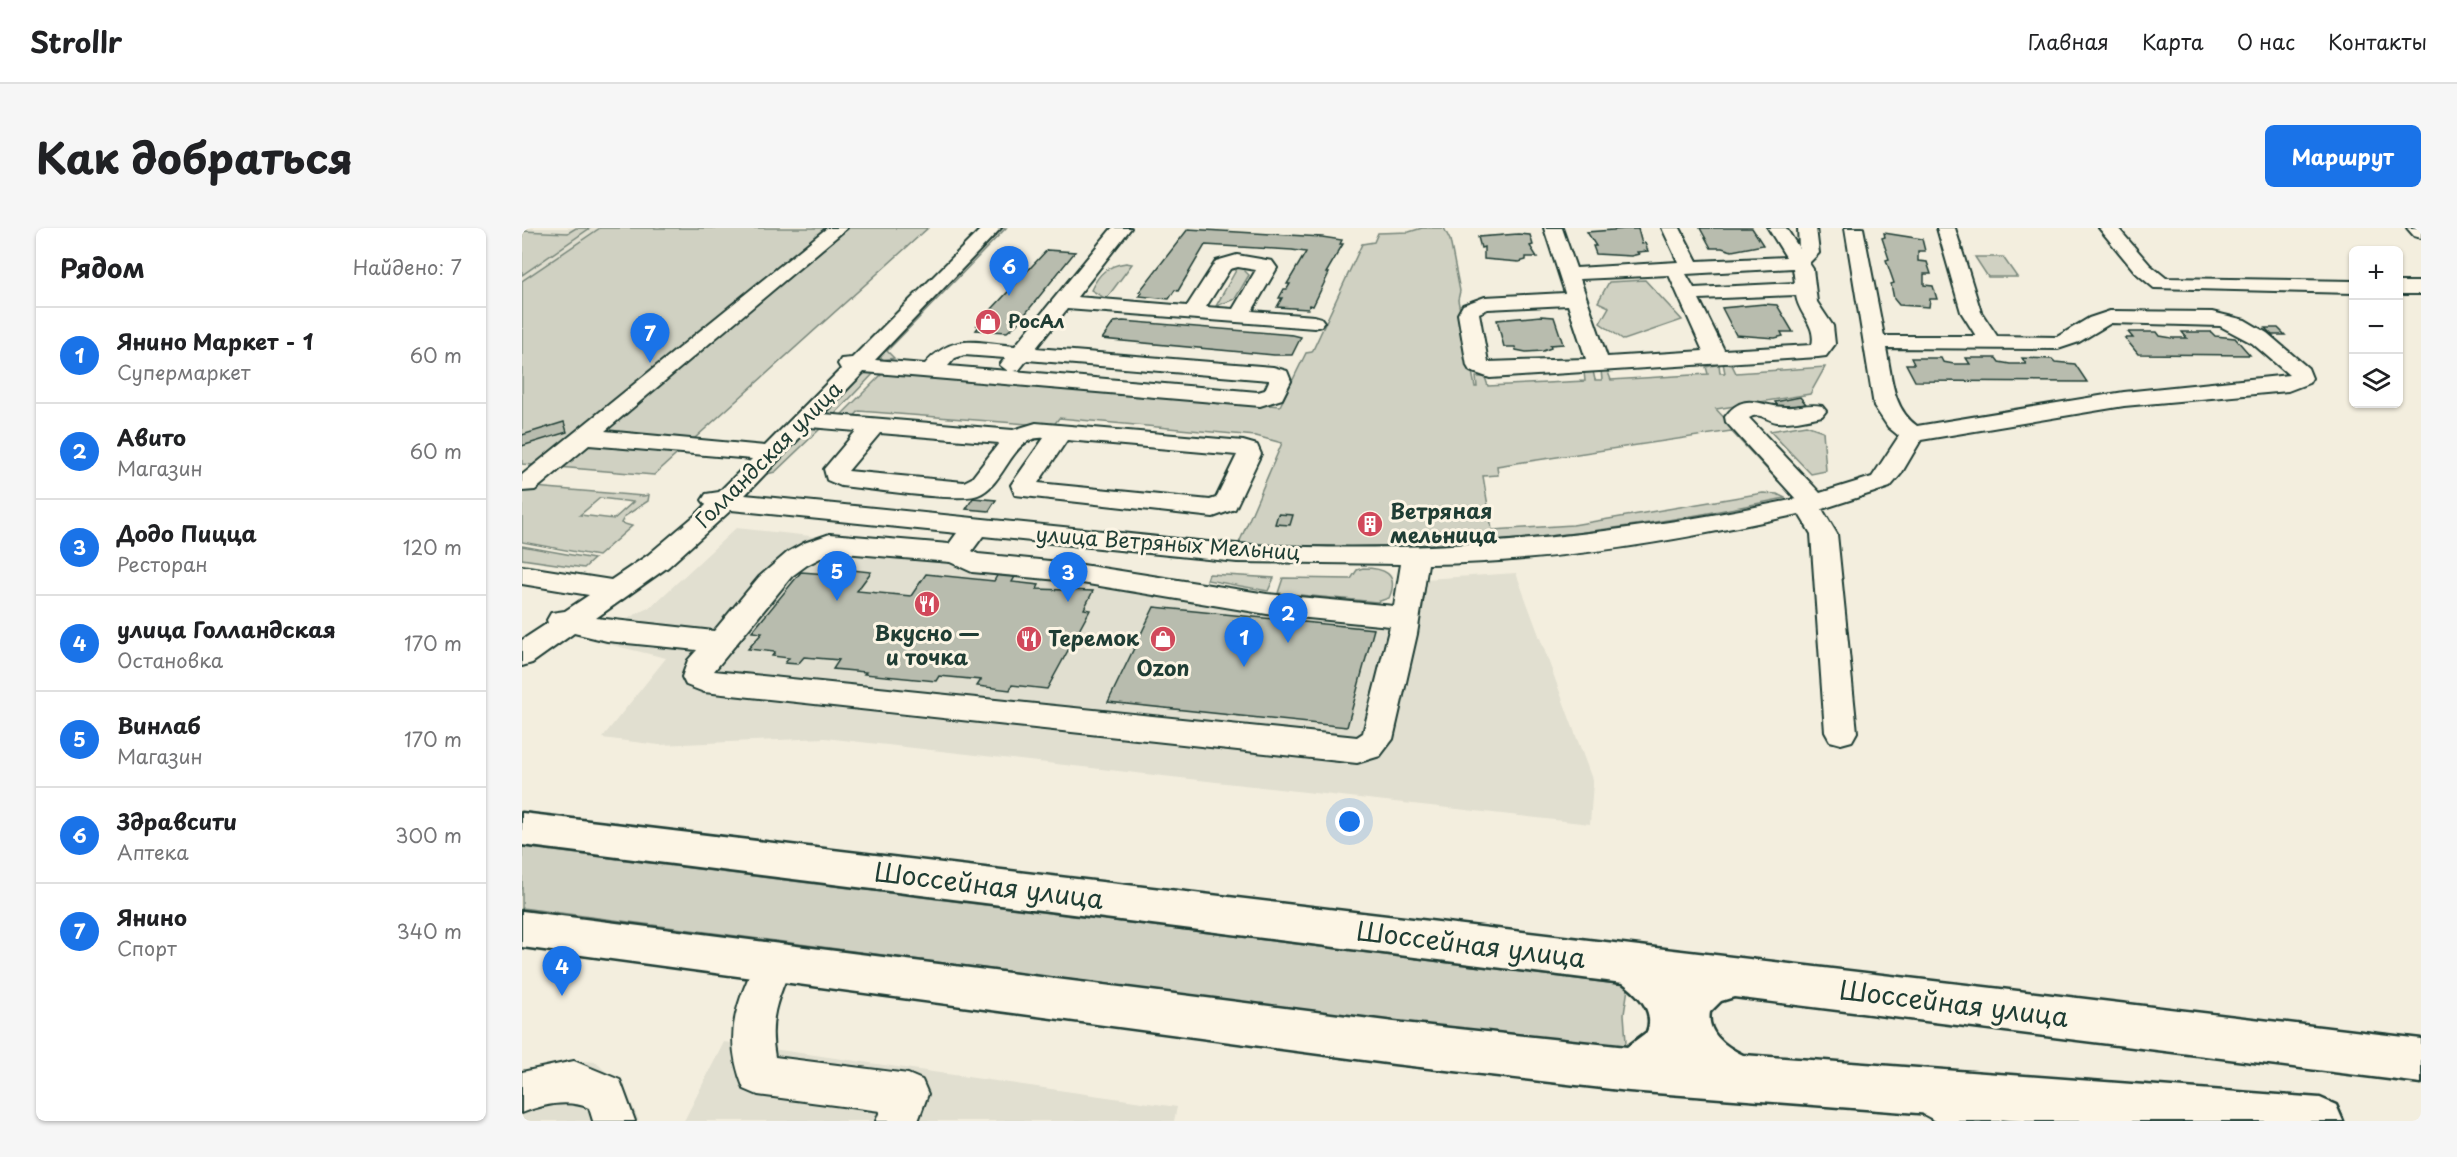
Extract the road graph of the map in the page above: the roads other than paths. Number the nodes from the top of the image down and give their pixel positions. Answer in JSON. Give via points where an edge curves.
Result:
{"nodes":[{"id":1,"x":838,"y":228,"type":"edge"},
{"id":2,"x":985,"y":228,"type":"edge"},
{"id":3,"x":992,"y":228,"type":"edge"},
{"id":4,"x":1122,"y":228,"type":"edge"},
{"id":5,"x":1553,"y":228,"type":"edge"},
{"id":6,"x":1671,"y":228,"type":"edge"},
{"id":7,"x":1777,"y":228,"type":"edge"},
{"id":8,"x":1807,"y":228,"type":"edge"},
{"id":9,"x":1854,"y":228,"type":"edge"},
{"id":10,"x":1946,"y":228,"type":"edge"},
{"id":11,"x":2108,"y":228,"type":"edge"},
{"id":12,"x":2416,"y":228,"type":"edge"},
{"id":13,"x":2421,"y":232,"type":"edge"},
{"id":14,"x":1799,"y":262,"type":"junction"},
{"id":15,"x":1682,"y":268,"type":"junction"},
{"id":16,"x":1568,"y":273,"type":"junction"},
{"id":17,"x":2349,"y":287,"type":"edge"},
{"id":18,"x":2403,"y":288,"type":"edge"},
{"id":19,"x":2421,"y":288,"type":"edge"},
{"id":20,"x":1805,"y":289,"type":"junction"},
{"id":21,"x":1686,"y":294,"type":"junction"},
{"id":22,"x":1576,"y":298,"type":"junction"},
{"id":23,"x":1062,"y":302,"type":"junction"},
{"id":24,"x":1193,"y":312,"type":"junction"},
{"id":25,"x":1239,"y":316,"type":"junction"},
{"id":26,"x":1314,"y":322,"type":"dead end"},
{"id":27,"x":1875,"y":342,"type":"junction"},
{"id":28,"x":1990,"y":342,"type":"junction"},
{"id":29,"x":1026,"y":346,"type":"junction"},
{"id":30,"x":1717,"y":358,"type":"junction"},
{"id":31,"x":854,"y":364,"type":"junction"},
{"id":32,"x":1599,"y":365,"type":"junction"},
{"id":33,"x":931,"y":371,"type":"junction"},
{"id":34,"x":1001,"y":377,"type":"junction"},
{"id":35,"x":1814,"y":411,"type":"dead end"},
{"id":36,"x":805,"y":420,"type":"junction"},
{"id":37,"x":873,"y":427,"type":"junction"},
{"id":38,"x":1060,"y":432,"type":"junction"},
{"id":39,"x":1912,"y":434,"type":"junction"},
{"id":40,"x":582,"y":437,"type":"junction"},
{"id":41,"x":1015,"y":437,"type":"junction"},
{"id":42,"x":767,"y":453,"type":"junction"},
{"id":43,"x":526,"y":484,"type":"dead end"},
{"id":44,"x":1049,"y":493,"type":"junction"},
{"id":45,"x":720,"y":501,"type":"junction"},
{"id":46,"x":1811,"y":504,"type":"junction"},
{"id":47,"x":975,"y":528,"type":"junction"},
{"id":48,"x":1023,"y":533,"type":"junction"},
{"id":49,"x":956,"y":555,"type":"junction"},
{"id":50,"x":1416,"y":556,"type":"junction"},
{"id":51,"x":522,"y":575,"type":"edge"},
{"id":52,"x":611,"y":589,"type":"junction"},
{"id":53,"x":1405,"y":617,"type":"junction"},
{"id":54,"x":566,"y":621,"type":"junction"},
{"id":55,"x":721,"y":642,"type":"junction"},
{"id":56,"x":522,"y":645,"type":"edge"},
{"id":57,"x":522,"y":655,"type":"edge"},
{"id":58,"x":1841,"y":732,"type":"dead end"},
{"id":59,"x":522,"y":828,"type":"edge"},
{"id":60,"x":522,"y":929,"type":"edge"},
{"id":61,"x":564,"y":934,"type":"junction"},
{"id":62,"x":522,"y":940,"type":"edge"},
{"id":63,"x":774,"y":962,"type":"junction"},
{"id":64,"x":1630,"y":964,"type":"junction"},
{"id":65,"x":1734,"y":977,"type":"junction"},
{"id":66,"x":2421,"y":1061,"type":"edge"},
{"id":67,"x":1629,"y":1069,"type":"junction"},
{"id":68,"x":1741,"y":1077,"type":"junction"},
{"id":69,"x":1921,"y":1092,"type":"junction"},
{"id":70,"x":522,"y":1093,"type":"edge"},
{"id":71,"x":2148,"y":1117,"type":"edge"},
{"id":72,"x":614,"y":1121,"type":"edge"},
{"id":73,"x":897,"y":1121,"type":"edge"},
{"id":74,"x":1981,"y":1121,"type":"edge"},
{"id":75,"x":2320,"y":1121,"type":"edge"}],
"edges":[{"from":1,"to":40,"type":"street"},
{"from":2,"to":31,"type":"street","name":"Голландская улица"},
{"from":3,"to":31,"type":"street","name":"Голландская улица"},
{"from":4,"to":23,"type":"street"},
{"from":5,"to":16,"type":"street"},
{"from":6,"to":15,"type":"street"},
{"from":7,"to":14,"type":"street"},
{"from":8,"to":14,"type":"street","via":[[1809,253]]},
{"from":9,"to":27,"type":"street"},
{"from":10,"to":28,"type":"street","via":[[1971,312]]},
{"from":11,"to":17,"type":"street","via":[[2161,284]]},
{"from":12,"to":13,"type":"street"},
{"from":14,"to":15,"type":"street"},
{"from":14,"to":20,"type":"street"},
{"from":15,"to":16,"type":"street"},
{"from":15,"to":21,"type":"street"},
{"from":16,"to":22,"type":"street"},
{"from":18,"to":19,"type":"street"},
{"from":20,"to":21,"type":"street"},
{"from":20,"to":30,"type":"street","via":[[1806,302],[1822,326],[1822,348]]},
{"from":21,"to":30,"type":"street"},
{"from":22,"to":32,"type":"street"},
{"from":22,"to":32,"type":"street","via":[[1485,303],[1470,309],[1478,366],[1490,371]]},
{"from":23,"to":24,"type":"street"},
{"from":23,"to":29,"type":"street"},
{"from":24,"to":25,"type":"street"},
{"from":24,"to":25,"type":"street","via":[[1223,265],[1237,261],[1265,265],[1267,268]]},
{"from":25,"to":26,"type":"street"},
{"from":27,"to":28,"type":"street"},
{"from":27,"to":39,"type":"street","via":[[1886,406],[1896,422]]},
{"from":28,"to":39,"type":"street","via":[[2066,341],[2110,317],[2212,318],[2234,321],[2249,329],[2301,378],[2288,384],[2124,399]]},
{"from":29,"to":33,"type":"street","via":[[954,349]]},
{"from":29,"to":34,"type":"street"},
{"from":29,"to":34,"type":"street","via":[[1273,374],[1280,381],[1274,394],[1260,399]]},
{"from":30,"to":32,"type":"street"},
{"from":31,"to":33,"type":"street"},
{"from":31,"to":36,"type":"street","name":"Голландская улица"},
{"from":31,"to":42,"type":"street","name":"Голландская улица"},
{"from":33,"to":34,"type":"street"},
{"from":35,"to":46,"type":"street","via":[[1785,416],[1763,407],[1737,417],[1738,423]]},
{"from":36,"to":37,"type":"street"},
{"from":36,"to":42,"type":"street","name":"Голландская улица"},
{"from":37,"to":41,"type":"street"},
{"from":37,"to":41,"type":"street","via":[[836,475],[968,490],[981,484]]},
{"from":38,"to":41,"type":"street","via":[[1036,430]]},
{"from":38,"to":44,"type":"street","via":[[1024,485],[1029,492]]},
{"from":38,"to":44,"type":"street","via":[[1243,448],[1249,454],[1221,507]]},
{"from":39,"to":46,"type":"street","name":"улица Ветряных Мельниц","via":[[1881,482]]},
{"from":40,"to":42,"type":"street"},
{"from":40,"to":43,"type":"street"},
{"from":42,"to":45,"type":"street","name":"Голландская улица"},
{"from":44,"to":48,"type":"street"},
{"from":45,"to":47,"type":"street","name":"улица Ветряных Мельниц"},
{"from":45,"to":52,"type":"street","name":"Голландская улица","via":[[658,561]]},
{"from":46,"to":50,"type":"street","name":"улица Ветряных Мельниц","via":[[1625,539]]},
{"from":46,"to":58,"type":"street","via":[[1824,534]]},
{"from":47,"to":48,"type":"street","name":"улица Ветряных Мельниц"},
{"from":47,"to":49,"type":"street"},
{"from":48,"to":50,"type":"street","name":"улица Ветряных Мельниц","via":[[1237,553]]},
{"from":49,"to":53,"type":"street","via":[[972,563],[1070,572],[1267,604]]},
{"from":49,"to":55,"type":"street","via":[[830,543],[814,546],[777,578]]},
{"from":50,"to":53,"type":"street"},
{"from":51,"to":52,"type":"street"},
{"from":52,"to":54,"type":"street","name":"Голландская улица"},
{"from":53,"to":55,"type":"street","via":[[1377,739],[1369,747],[1357,750],[704,681],[697,677],[699,668]]},
{"from":54,"to":55,"type":"street","via":[[607,631]]},
{"from":54,"to":56,"type":"street","name":"Голландская улица"},
{"from":54,"to":57,"type":"street","name":"Голландская улица"},
{"from":59,"to":64,"type":"main road","name":"Шоссейная улица"},
{"from":60,"to":61,"type":"main road"},
{"from":61,"to":62,"type":"street"},
{"from":61,"to":63,"type":"main road"},
{"from":63,"to":67,"type":"main road","via":[[1394,1043]]},
{"from":63,"to":73,"type":"street","via":[[759,997],[751,1031],[758,1075],[908,1094]]},
{"from":64,"to":65,"type":"main road","name":"Шоссейная улица"},
{"from":64,"to":67,"type":"main road","via":[[1659,986],[1671,1019],[1669,1037],[1660,1051],[1647,1063]]},
{"from":65,"to":66,"type":"main road","name":"Шоссейная улица"},
{"from":65,"to":68,"type":"main road","via":[[1701,988],[1691,1002],[1688,1020],[1693,1039],[1704,1056]]},
{"from":67,"to":68,"type":"main road"},
{"from":68,"to":69,"type":"main road"},
{"from":69,"to":71,"type":"main road"},
{"from":69,"to":74,"type":"street"},
{"from":70,"to":72,"type":"street","via":[[574,1081],[606,1094]]},
{"from":71,"to":75,"type":"main road"}]}
